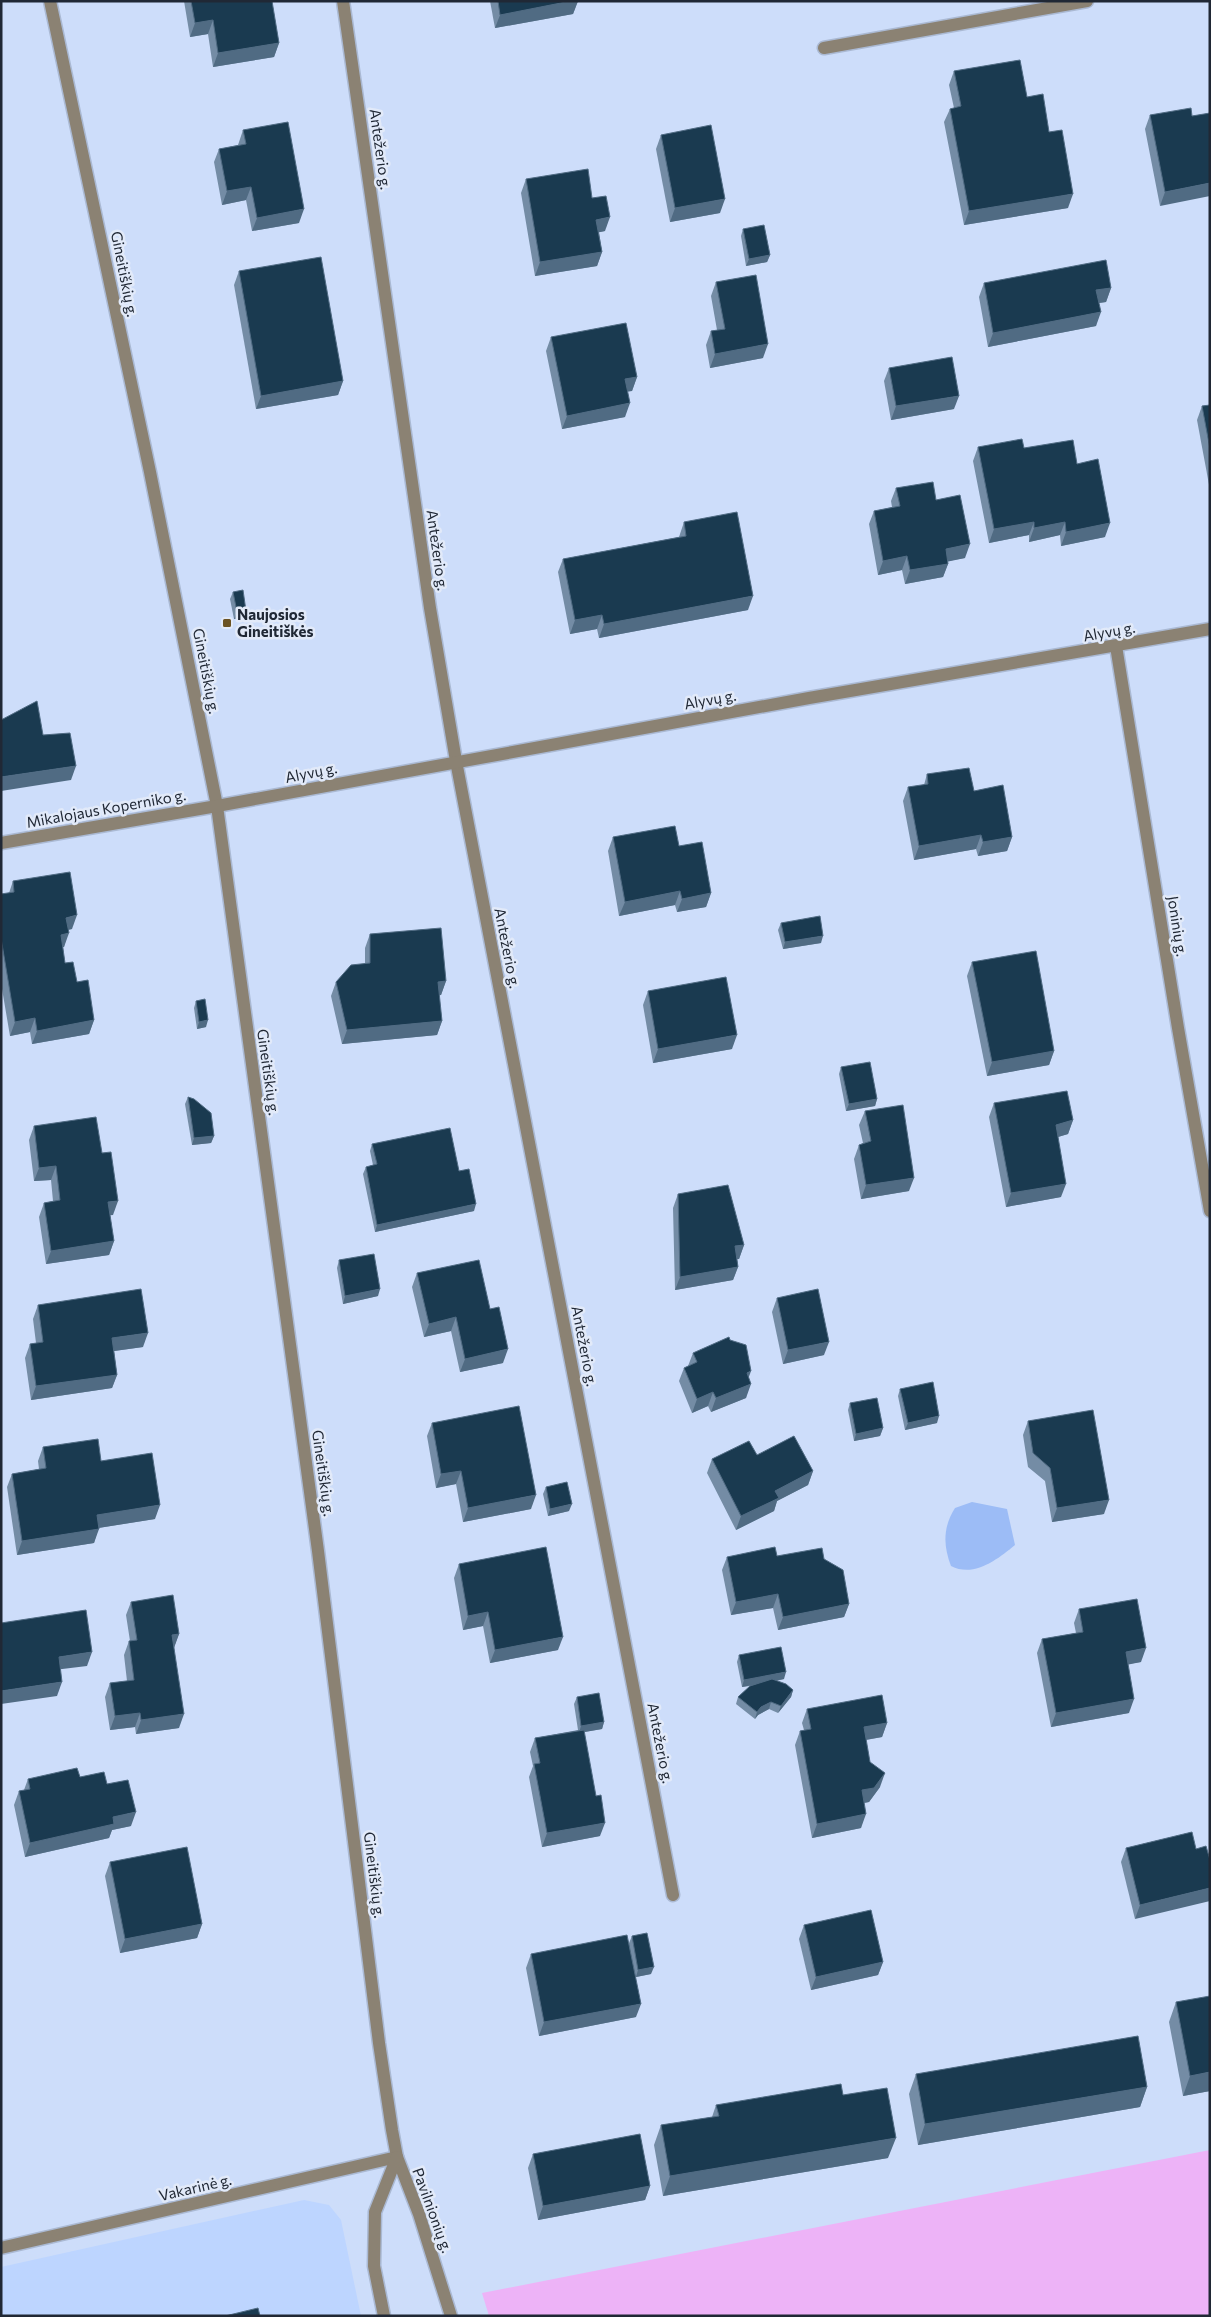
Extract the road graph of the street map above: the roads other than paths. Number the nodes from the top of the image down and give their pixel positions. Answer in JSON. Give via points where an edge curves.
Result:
{"nodes":[{"id":1,"x":50,"y":1,"type":"edge"},
{"id":2,"x":343,"y":1,"type":"edge"},
{"id":3,"x":1087,"y":1,"type":"edge"},
{"id":4,"x":824,"y":48,"type":"dead end"},
{"id":5,"x":1210,"y":630,"type":"edge"},
{"id":6,"x":1116,"y":646,"type":"junction"},
{"id":7,"x":456,"y":761,"type":"junction"},
{"id":8,"x":217,"y":806,"type":"junction"},
{"id":9,"x":1,"y":842,"type":"edge"},
{"id":10,"x":1210,"y":1211,"type":"edge"},
{"id":11,"x":673,"y":1895,"type":"dead end"},
{"id":12,"x":397,"y":2157,"type":"junction"},
{"id":13,"x":1,"y":2248,"type":"edge"},
{"id":14,"x":384,"y":2316,"type":"edge"},
{"id":15,"x":451,"y":2316,"type":"edge"}],
"edges":[{"from":1,"to":8,"type":"street","name":"Gineitiškių g."},
{"from":2,"to":7,"type":"street","name":"Antežerio g.","via":[[430,608]]},
{"from":3,"to":4,"type":"street"},
{"from":5,"to":6,"type":"street","name":"Alyvų g."},
{"from":6,"to":7,"type":"street","name":"Alyvų g."},
{"from":6,"to":10,"type":"street","name":"Joninių g."},
{"from":7,"to":8,"type":"street","name":"Alyvų g."},
{"from":7,"to":11,"type":"street","name":"Antežerio g."},
{"from":8,"to":9,"type":"street","name":"Mikalojaus Koperniko g."},
{"from":8,"to":12,"type":"street","name":"Gineitiškių g.","via":[[316,1541],[379,2043]]},
{"from":12,"to":13,"type":"street","name":"Vakarinė g."},
{"from":12,"to":14,"type":"street","name":"Pavilnionių g.","via":[[375,2212],[374,2266]]},
{"from":12,"to":15,"type":"street","name":"Pavilnionių g.","via":[[419,2214]]}]}
